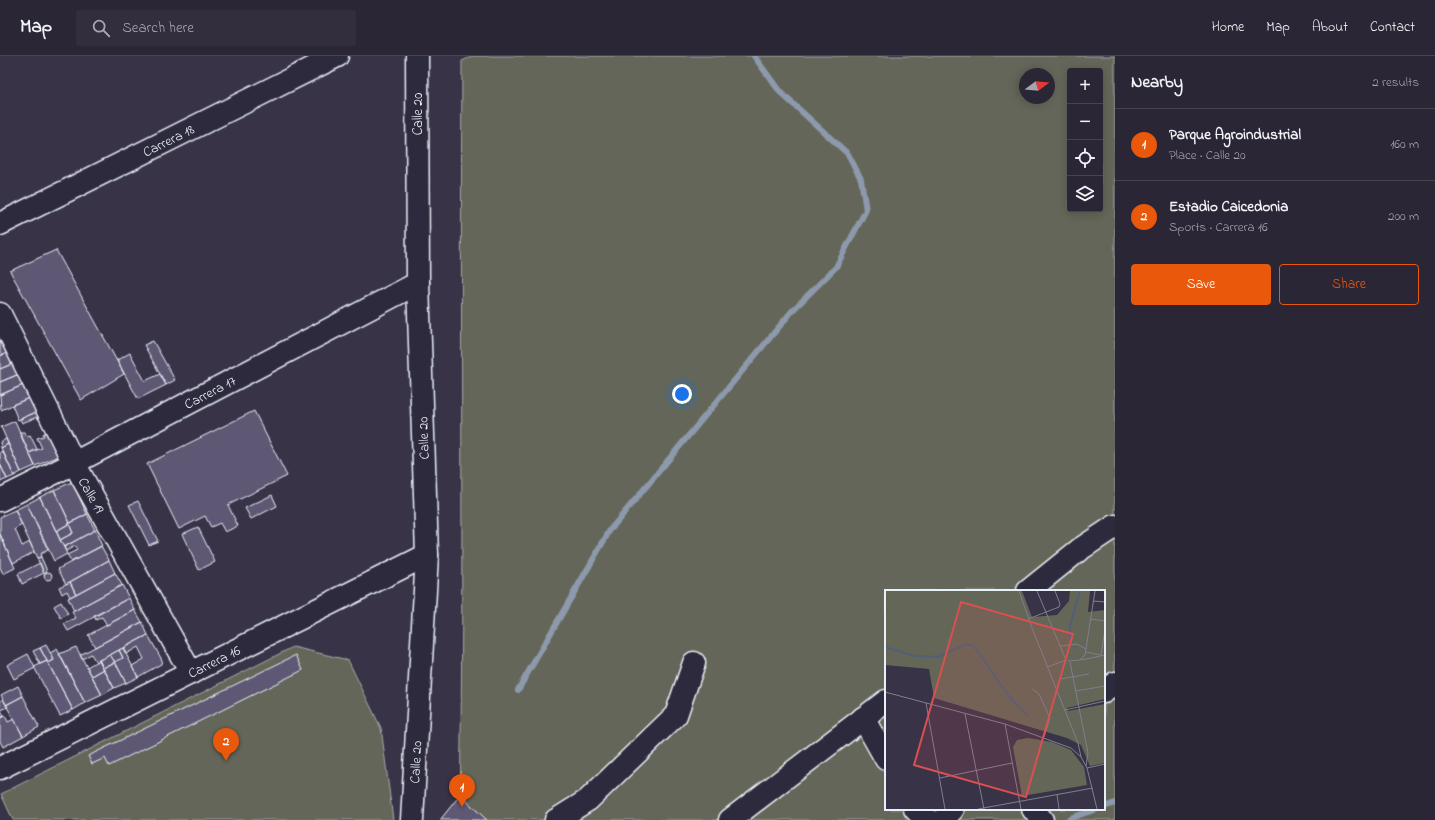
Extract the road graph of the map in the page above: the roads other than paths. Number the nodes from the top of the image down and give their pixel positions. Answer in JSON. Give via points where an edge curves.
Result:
{"nodes":[{"id":1,"x":337,"y":56,"type":"edge"},
{"id":2,"x":417,"y":56,"type":"edge"},
{"id":3,"x":0,"y":224,"type":"edge"},
{"id":4,"x":418,"y":283,"type":"junction"},
{"id":5,"x":0,"y":314,"type":"edge"},
{"id":6,"x":74,"y":463,"type":"junction"},
{"id":7,"x":0,"y":500,"type":"edge"},
{"id":8,"x":1115,"y":526,"type":"edge"},
{"id":9,"x":427,"y":554,"type":"junction"},
{"id":10,"x":1029,"y":590,"type":"edge"},
{"id":11,"x":694,"y":663,"type":"dead end"},
{"id":12,"x":191,"y":673,"type":"junction"},
{"id":13,"x":1115,"y":683,"type":"edge"},
{"id":14,"x":1105,"y":691,"type":"edge"},
{"id":15,"x":885,"y":702,"type":"edge"},
{"id":16,"x":863,"y":718,"type":"junction"},
{"id":17,"x":885,"y":757,"type":"edge"},
{"id":18,"x":0,"y":768,"type":"edge"},
{"id":19,"x":916,"y":810,"type":"edge"},
{"id":20,"x":952,"y":810,"type":"edge"},
{"id":21,"x":1034,"y":810,"type":"edge"},
{"id":22,"x":412,"y":820,"type":"edge"},
{"id":23,"x":556,"y":820,"type":"edge"},
{"id":24,"x":730,"y":820,"type":"edge"},
{"id":25,"x":929,"y":820,"type":"edge"},
{"id":26,"x":943,"y":820,"type":"edge"},
{"id":27,"x":1042,"y":820,"type":"edge"}],
"edges":[{"from":1,"to":3,"type":"street","name":"Carrera 18"},
{"from":2,"to":4,"type":"street","name":"Calle 20"},
{"from":4,"to":6,"type":"street","name":"Carrera 17"},
{"from":4,"to":9,"type":"street","name":"Calle 20"},
{"from":5,"to":6,"type":"street","name":"Calle 19"},
{"from":6,"to":7,"type":"street","name":"Carrera 17"},
{"from":6,"to":12,"type":"street","name":"Calle 19"},
{"from":8,"to":10,"type":"street","via":[[1079,550]]},
{"from":9,"to":12,"type":"street","name":"Carrera 16"},
{"from":9,"to":22,"type":"street","name":"Calle 20"},
{"from":11,"to":23,"type":"street","via":[[676,715],[588,800]]},
{"from":12,"to":18,"type":"street","name":"Carrera 16"},
{"from":13,"to":14,"type":"street"},
{"from":15,"to":16,"type":"street"},
{"from":16,"to":17,"type":"street"},
{"from":16,"to":24,"type":"street"},
{"from":19,"to":25,"type":"street"},
{"from":20,"to":26,"type":"street"},
{"from":21,"to":27,"type":"street"}]}
